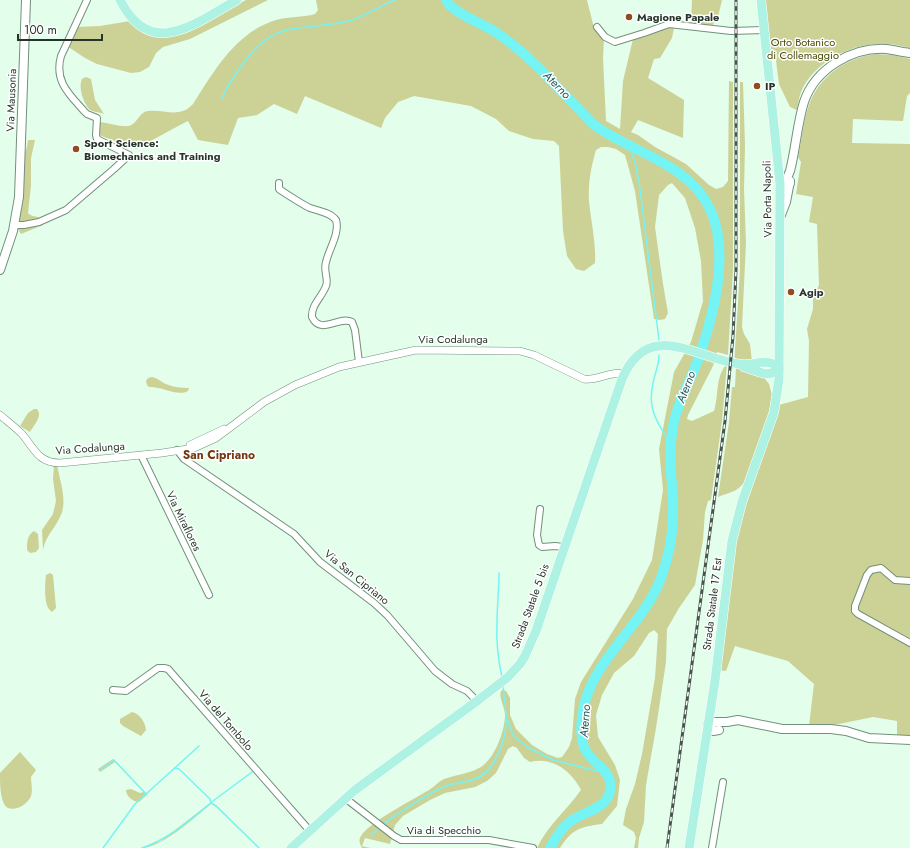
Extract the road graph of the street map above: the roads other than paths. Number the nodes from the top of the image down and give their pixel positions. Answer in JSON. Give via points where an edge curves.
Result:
{"nodes":[{"id":1,"x":26,"y":0,"type":"edge"},
{"id":2,"x":87,"y":0,"type":"edge"},
{"id":3,"x":120,"y":0,"type":"edge"},
{"id":4,"x":237,"y":0,"type":"edge"},
{"id":5,"x":761,"y":0,"type":"edge"},
{"id":6,"x":597,"y":27,"type":"dead end"},
{"id":7,"x":764,"y":30,"type":"junction"},
{"id":8,"x":910,"y":53,"type":"edge"},
{"id":9,"x":785,"y":179,"type":"junction"},
{"id":10,"x":279,"y":183,"type":"dead end"},
{"id":11,"x":14,"y":224,"type":"junction"},
{"id":12,"x":0,"y":270,"type":"edge"},
{"id":13,"x":779,"y":341,"type":"junction"},
{"id":14,"x":712,"y":358,"type":"junction"},
{"id":15,"x":359,"y":362,"type":"junction"},
{"id":16,"x":763,"y":362,"type":"junction"},
{"id":17,"x":779,"y":368,"type":"junction"},
{"id":18,"x":761,"y":372,"type":"junction"},
{"id":19,"x":625,"y":374,"type":"junction"},
{"id":20,"x":776,"y":397,"type":"junction"},
{"id":21,"x":0,"y":415,"type":"edge"},
{"id":22,"x":177,"y":450,"type":"junction"},
{"id":23,"x":141,"y":455,"type":"junction"},
{"id":24,"x":540,"y":509,"type":"dead end"},
{"id":25,"x":564,"y":547,"type":"junction"},
{"id":26,"x":910,"y":581,"type":"edge"},
{"id":27,"x":208,"y":595,"type":"dead end"},
{"id":28,"x":910,"y":643,"type":"edge"},
{"id":29,"x":113,"y":690,"type":"dead end"},
{"id":30,"x":477,"y":701,"type":"junction"},
{"id":31,"x":710,"y":711,"type":"junction"},
{"id":32,"x":708,"y":725,"type":"junction"},
{"id":33,"x":720,"y":726,"type":"junction"},
{"id":34,"x":910,"y":740,"type":"edge"},
{"id":35,"x":705,"y":743,"type":"junction"},
{"id":36,"x":723,"y":782,"type":"dead end"},
{"id":37,"x":345,"y":798,"type":"junction"},
{"id":38,"x":310,"y":831,"type":"junction"},
{"id":39,"x":291,"y":848,"type":"edge"},
{"id":40,"x":533,"y":848,"type":"edge"},
{"id":41,"x":690,"y":848,"type":"edge"},
{"id":42,"x":712,"y":848,"type":"edge"}],
"edges":[{"from":1,"to":11,"type":"main road","name":"Via Mausonia","via":[[20,180]]},
{"from":2,"to":11,"type":"street","via":[[61,56],[60,78],[64,88],[83,110],[97,118],[97,139],[129,155],[66,210],[40,222]]},
{"from":3,"to":4,"type":"main road","via":[[137,24],[150,31],[164,34],[187,28]]},
{"from":5,"to":7,"type":"main road","name":"Via Porta Napoli"},
{"from":6,"to":7,"type":"street","via":[[605,37],[615,42],[669,24],[731,31]]},
{"from":7,"to":9,"type":"main road","name":"Via Porta Napoli"},
{"from":8,"to":9,"type":"main road","via":[[886,49],[861,52],[844,58],[823,73],[813,84],[805,101],[793,161]]},
{"from":9,"to":13,"type":"main road","name":"Via Porta Napoli","via":[[781,214]]},
{"from":10,"to":15,"type":"street","via":[[279,189],[283,192],[306,206],[331,215],[336,220],[337,230],[324,267],[326,284],[313,308],[312,317],[316,323],[323,326],[344,320],[352,322],[355,327]]},
{"from":11,"to":12,"type":"main road","name":"Via Mausonia"},
{"from":13,"to":16,"type":"main road","via":[[772,354]]},
{"from":13,"to":17,"type":"main road","name":"Via Porta Napoli"},
{"from":14,"to":16,"type":"main road","name":"Strada Statale 5 bis","via":[[741,365]]},
{"from":14,"to":18,"type":"main road","name":"Strada Statale 5 bis"},
{"from":14,"to":19,"type":"main road","name":"Strada Statale 5 bis","via":[[683,348],[662,345],[638,356]]},
{"from":15,"to":19,"type":"street","name":"Via Codalunga","via":[[416,350],[508,350],[534,355],[584,379]]},
{"from":15,"to":22,"type":"street","name":"Via Codalunga","via":[[333,369],[284,390],[228,427]]},
{"from":16,"to":17,"type":"main road","name":"Strada Statale 5 bis","via":[[771,362]]},
{"from":17,"to":18,"type":"main road","name":"Strada Statale 5 bis","via":[[770,374]]},
{"from":17,"to":20,"type":"main road","name":"Strada Statale 17 Est"},
{"from":18,"to":20,"type":"main road","via":[[772,383]]},
{"from":19,"to":25,"type":"main road","name":"Strada Statale 5 bis"},
{"from":20,"to":31,"type":"main road","name":"Strada Statale 17 Est","via":[[768,431],[734,532]]},
{"from":21,"to":23,"type":"street","name":"Via Codalunga","via":[[20,433],[36,454],[52,463]]},
{"from":22,"to":23,"type":"street","name":"Via Codalunga"},
{"from":22,"to":30,"type":"street","name":"Via San Cipriano","via":[[184,459],[294,534],[320,562],[387,615],[435,671],[452,684],[469,692]]},
{"from":23,"to":27,"type":"street","name":"Via Miraflores"},
{"from":24,"to":25,"type":"street","via":[[537,534],[539,545]]},
{"from":25,"to":30,"type":"main road","name":"Strada Statale 5 bis","via":[[525,656],[508,678]]},
{"from":26,"to":28,"type":"street","via":[[895,580],[881,568],[871,570],[854,606],[858,614]]},
{"from":29,"to":38,"type":"street","name":"Via del Tombolo","via":[[126,690],[158,668],[168,670]]},
{"from":30,"to":37,"type":"main road","name":"Strada Statale 5 bis"},
{"from":31,"to":32,"type":"main road","name":"Strada Statale 17 Est"},
{"from":31,"to":33,"type":"main road"},
{"from":32,"to":33,"type":"main road","via":[[713,731]]},
{"from":32,"to":35,"type":"main road","name":"Strada Statale 17 Est"},
{"from":33,"to":34,"type":"main road","via":[[738,720],[782,729],[831,729],[868,738]]},
{"from":33,"to":35,"type":"main road"},
{"from":35,"to":41,"type":"main road","name":"Strada Statale 17 Est"},
{"from":36,"to":42,"type":"street"},
{"from":37,"to":38,"type":"main road","name":"Strada Statale 5 bis"},
{"from":37,"to":40,"type":"street","name":"Via di Specchio","via":[[401,840],[489,840]]},
{"from":38,"to":39,"type":"main road","name":"Strada Statale 5 bis"}]}
